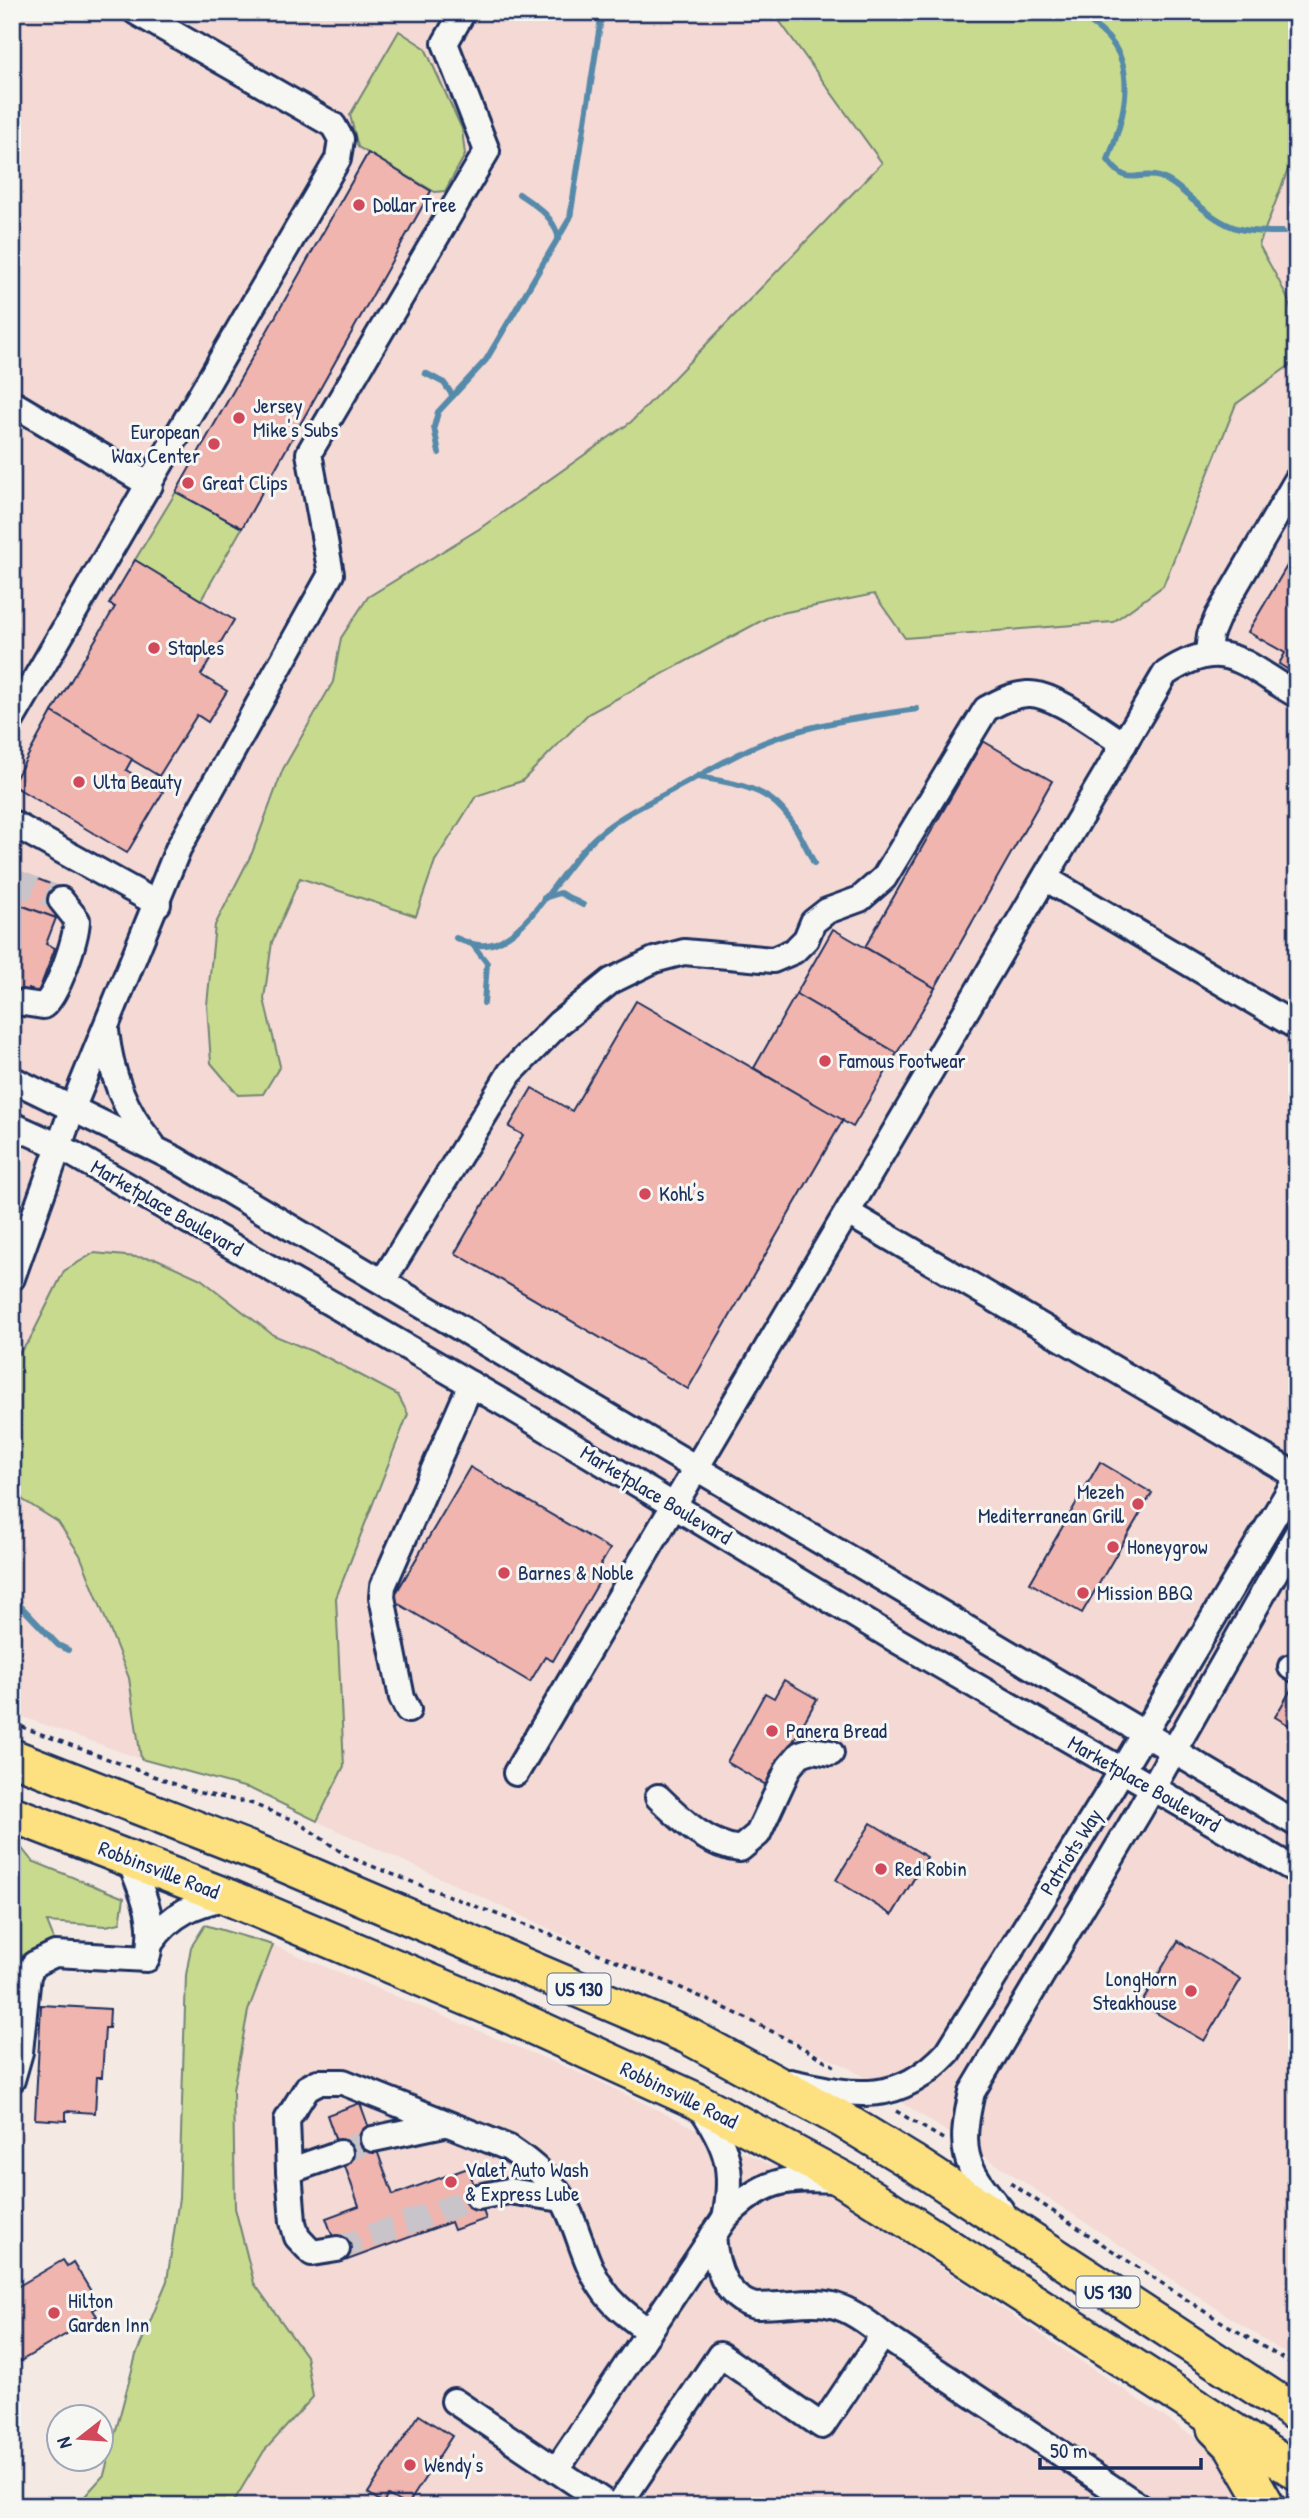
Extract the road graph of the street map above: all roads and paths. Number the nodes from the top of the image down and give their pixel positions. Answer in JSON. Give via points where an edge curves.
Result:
{"nodes":[{"id":1,"x":136,"y":12,"type":"edge"},
{"id":2,"x":463,"y":12,"type":"edge"},
{"id":3,"x":12,"y":403,"type":"edge"},
{"id":4,"x":1297,"y":480,"type":"edge"},
{"id":5,"x":150,"y":485,"type":"junction"},
{"id":6,"x":1208,"y":653,"type":"junction"},
{"id":7,"x":1297,"y":695,"type":"edge"},
{"id":8,"x":12,"y":719,"type":"edge"},
{"id":9,"x":1124,"y":744,"type":"junction"},
{"id":10,"x":12,"y":823,"type":"edge"},
{"id":11,"x":1045,"y":878,"type":"junction"},
{"id":12,"x":61,"y":900,"type":"tunnel mouth"},
{"id":13,"x":158,"y":904,"type":"junction"},
{"id":14,"x":23,"y":1003,"type":"dead end"},
{"id":15,"x":1297,"y":1027,"type":"edge"},
{"id":16,"x":106,"y":1028,"type":"junction"},
{"id":17,"x":12,"y":1079,"type":"edge"},
{"id":18,"x":73,"y":1107,"type":"junction"},
{"id":19,"x":12,"y":1125,"type":"edge"},
{"id":20,"x":60,"y":1146,"type":"junction"},
{"id":21,"x":157,"y":1150,"type":"junction"},
{"id":22,"x":848,"y":1213,"type":"junction"},
{"id":23,"x":12,"y":1278,"type":"edge"},
{"id":24,"x":383,"y":1282,"type":"junction"},
{"id":25,"x":471,"y":1384,"type":"junction"},
{"id":26,"x":693,"y":1468,"type":"junction"},
{"id":27,"x":1297,"y":1477,"type":"edge"},
{"id":28,"x":671,"y":1505,"type":"junction"},
{"id":29,"x":1297,"y":1534,"type":"edge"},
{"id":30,"x":408,"y":1710,"type":"dead end"},
{"id":31,"x":12,"y":1723,"type":"edge"},
{"id":32,"x":1142,"y":1733,"type":"junction"},
{"id":33,"x":1174,"y":1752,"type":"junction"},
{"id":34,"x":831,"y":1753,"type":"dead end"},
{"id":35,"x":12,"y":1757,"type":"edge"},
{"id":36,"x":1121,"y":1771,"type":"junction"},
{"id":37,"x":516,"y":1773,"type":"dead end"},
{"id":38,"x":1152,"y":1789,"type":"junction"},
{"id":39,"x":658,"y":1797,"type":"dead end"},
{"id":40,"x":12,"y":1814,"type":"edge"},
{"id":41,"x":1297,"y":1824,"type":"edge"},
{"id":42,"x":129,"y":1859,"type":"junction"},
{"id":43,"x":1297,"y":1871,"type":"edge"},
{"id":44,"x":228,"y":1897,"type":"junction"},
{"id":45,"x":150,"y":1950,"type":"junction"},
{"id":46,"x":837,"y":2067,"type":"dead end"},
{"id":47,"x":762,"y":2076,"type":"junction"},
{"id":48,"x":12,"y":2080,"type":"edge"},
{"id":49,"x":697,"y":2101,"type":"junction"},
{"id":50,"x":887,"y":2105,"type":"dead end"},
{"id":51,"x":444,"y":2124,"type":"junction"},
{"id":52,"x":373,"y":2139,"type":"tunnel mouth"},
{"id":53,"x":947,"y":2141,"type":"dead end"},
{"id":54,"x":340,"y":2152,"type":"tunnel mouth"},
{"id":55,"x":289,"y":2171,"type":"junction"},
{"id":56,"x":1002,"y":2177,"type":"dead end"},
{"id":57,"x":846,"y":2181,"type":"junction"},
{"id":58,"x":478,"y":2197,"type":"tunnel mouth"},
{"id":59,"x":562,"y":2199,"type":"junction"},
{"id":60,"x":719,"y":2227,"type":"junction"},
{"id":61,"x":1022,"y":2235,"type":"junction"},
{"id":62,"x":337,"y":2249,"type":"tunnel mouth"},
{"id":63,"x":649,"y":2332,"type":"junction"},
{"id":64,"x":883,"y":2335,"type":"junction"},
{"id":65,"x":1297,"y":2367,"type":"edge"},
{"id":66,"x":454,"y":2401,"type":"dead end"},
{"id":67,"x":1192,"y":2402,"type":"junction"},
{"id":68,"x":1297,"y":2414,"type":"edge"},
{"id":69,"x":557,"y":2469,"type":"junction"},
{"id":70,"x":1297,"y":2472,"type":"edge"},
{"id":71,"x":610,"y":2506,"type":"edge"},
{"id":72,"x":618,"y":2506,"type":"edge"},
{"id":73,"x":1139,"y":2506,"type":"edge"},
{"id":74,"x":1267,"y":2506,"type":"edge"}],
"edges":[{"from":1,"to":5,"type":"street","via":[[333,125],[341,139],[338,159]]},
{"from":2,"to":13,"type":"street","via":[[445,43],[487,151],[309,453],[331,574],[178,849]]},
{"from":3,"to":5,"type":"street"},
{"from":4,"to":6,"type":"street","via":[[1218,616]]},
{"from":5,"to":8,"type":"street"},
{"from":6,"to":7,"type":"street","via":[[1230,656]]},
{"from":6,"to":9,"type":"street","via":[[1165,674]]},
{"from":9,"to":11,"type":"street"},
{"from":9,"to":24,"type":"street","via":[[1046,696],[1018,695],[986,709],[884,878],[860,899],[827,911],[813,922],[794,951],[773,960],[684,953],[654,960],[611,981],[559,1023],[510,1073]]},
{"from":10,"to":13,"type":"street"},
{"from":11,"to":15,"type":"street"},
{"from":11,"to":22,"type":"street"},
{"from":12,"to":14,"type":"street","via":[[77,920],[60,978],[43,1006]]},
{"from":13,"to":16,"type":"street"},
{"from":16,"to":18,"type":"street"},
{"from":16,"to":21,"type":"street","via":[[120,1093],[134,1123]]},
{"from":17,"to":18,"type":"street","name":"Marketplace Boulevard"},
{"from":18,"to":20,"type":"street"},
{"from":18,"to":21,"type":"street","name":"Marketplace Boulevard"},
{"from":19,"to":20,"type":"street","name":"Marketplace Boulevard"},
{"from":20,"to":23,"type":"street"},
{"from":20,"to":25,"type":"street","name":"Marketplace Boulevard"},
{"from":21,"to":24,"type":"street","name":"Marketplace Boulevard"},
{"from":22,"to":26,"type":"street"},
{"from":22,"to":27,"type":"street"},
{"from":24,"to":26,"type":"street","name":"Marketplace Boulevard"},
{"from":25,"to":28,"type":"street","name":"Marketplace Boulevard"},
{"from":25,"to":30,"type":"street","via":[[383,1586],[402,1698]]},
{"from":26,"to":28,"type":"street"},
{"from":26,"to":32,"type":"street","name":"Marketplace Boulevard"},
{"from":27,"to":32,"type":"street","name":"Patriots Way"},
{"from":28,"to":36,"type":"street","name":"Marketplace Boulevard"},
{"from":28,"to":37,"type":"street"},
{"from":29,"to":33,"type":"street","name":"Patriots Way"},
{"from":31,"to":46,"type":"path","via":[[196,1792],[250,1803],[298,1822],[347,1856],[704,1998]]},
{"from":32,"to":33,"type":"street","name":"Marketplace Boulevard"},
{"from":32,"to":36,"type":"street","name":"Patriots Way"},
{"from":33,"to":38,"type":"street","name":"Patriots Way"},
{"from":33,"to":41,"type":"street","name":"Marketplace Boulevard"},
{"from":34,"to":39,"type":"street","via":[[812,1750],[800,1754],[789,1767],[758,1834],[740,1849],[720,1847],[682,1821]]},
{"from":35,"to":47,"type":"highway","number":"US 130","via":[[363,1897],[688,2036]]},
{"from":36,"to":38,"type":"street","name":"Marketplace Boulevard"},
{"from":36,"to":47,"type":"street","name":"Patriots Way","via":[[948,2052],[930,2071],[909,2085],[870,2095],[844,2094]]},
{"from":38,"to":43,"type":"street","name":"Marketplace Boulevard"},
{"from":38,"to":61,"type":"street","name":"Patriots Way","via":[[972,2092],[964,2129],[966,2156],[975,2180]]},
{"from":40,"to":42,"type":"highway","name":"Robbinsville Road","number":"US 130"},
{"from":42,"to":44,"type":"highway","name":"Robbinsville Road","number":"US 130"},
{"from":42,"to":45,"type":"street","via":[[148,1904]]},
{"from":44,"to":45,"type":"street","via":[[181,1911],[164,1924]]},
{"from":44,"to":49,"type":"highway","name":"Robbinsville Road","number":"US 130","via":[[504,2012]]},
{"from":45,"to":48,"type":"street","via":[[55,1954],[34,1964],[28,1975],[20,2052]]},
{"from":47,"to":61,"type":"highway","number":"US 130","via":[[912,2162]]},
{"from":49,"to":57,"type":"highway","name":"Robbinsville Road","number":"US 130"},
{"from":49,"to":60,"type":"street","via":[[727,2154],[731,2188]]},
{"from":50,"to":53,"type":"path"},
{"from":51,"to":52,"type":"street"},
{"from":51,"to":55,"type":"street","via":[[343,2082],[318,2082],[298,2098],[287,2120]]},
{"from":51,"to":59,"type":"street","via":[[509,2148],[542,2173]]},
{"from":54,"to":55,"type":"street"},
{"from":55,"to":62,"type":"street","via":[[297,2237],[312,2253]]},
{"from":56,"to":65,"type":"path"},
{"from":57,"to":60,"type":"street","via":[[777,2181],[761,2188]]},
{"from":57,"to":67,"type":"highway","name":"Robbinsville Road","number":"US 130"},
{"from":58,"to":59,"type":"street","via":[[509,2191]]},
{"from":59,"to":63,"type":"street","via":[[600,2287]]},
{"from":60,"to":63,"type":"street"},
{"from":60,"to":64,"type":"street","via":[[714,2255],[732,2293],[744,2303],[829,2303],[848,2308]]},
{"from":61,"to":68,"type":"highway","number":"US 130"},
{"from":63,"to":69,"type":"street"},
{"from":64,"to":72,"type":"street","via":[[822,2426],[720,2355]]},
{"from":64,"to":73,"type":"street"},
{"from":66,"to":69,"type":"street"},
{"from":67,"to":70,"type":"highway","name":"Robbinsville Road","number":"US 130"},
{"from":67,"to":74,"type":"highway","via":[[1232,2445]]},
{"from":69,"to":71,"type":"street"}]}
